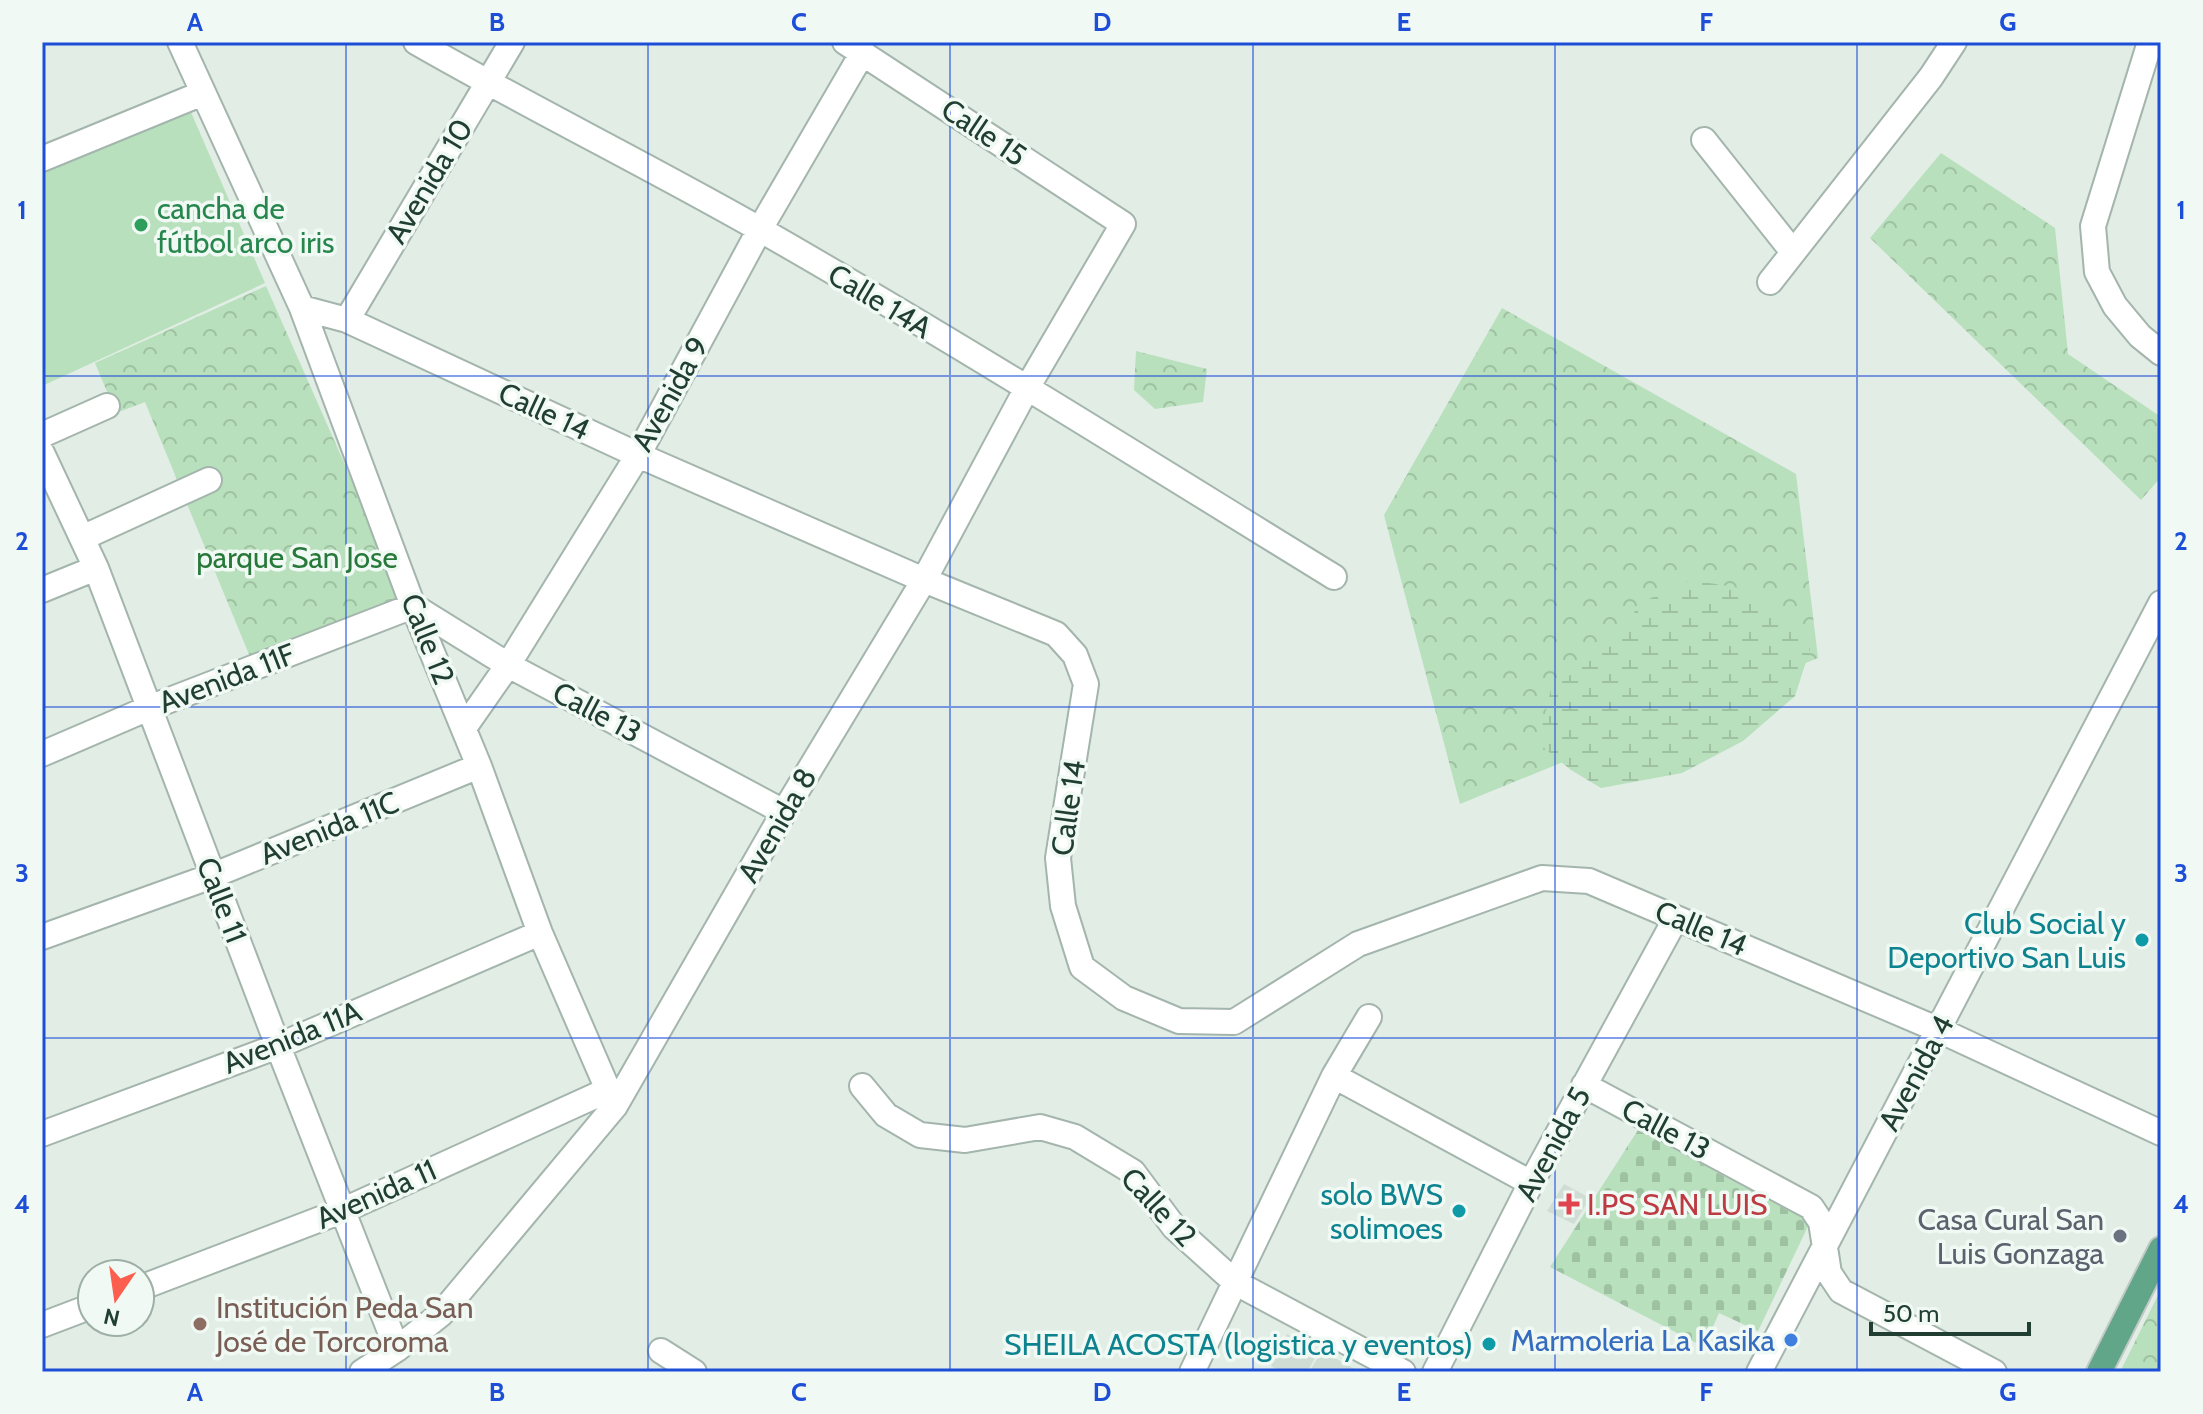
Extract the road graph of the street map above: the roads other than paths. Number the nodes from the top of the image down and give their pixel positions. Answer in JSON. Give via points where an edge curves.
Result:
{"nodes":[{"id":1,"x":180,"y":42,"type":"edge"},
{"id":2,"x":416,"y":42,"type":"edge"},
{"id":3,"x":512,"y":42,"type":"edge"},
{"id":4,"x":1954,"y":42,"type":"edge"},
{"id":5,"x":2150,"y":42,"type":"edge"},
{"id":6,"x":854,"y":47,"type":"edge"},
{"id":7,"x":487,"y":83,"type":"junction"},
{"id":8,"x":203,"y":93,"type":"junction"},
{"id":9,"x":1704,"y":140,"type":"dead end"},
{"id":10,"x":42,"y":159,"type":"edge"},
{"id":11,"x":1123,"y":224,"type":"joint"},
{"id":12,"x":760,"y":229,"type":"junction"},
{"id":13,"x":1793,"y":252,"type":"junction"},
{"id":14,"x":1770,"y":282,"type":"dead end"},
{"id":15,"x":302,"y":308,"type":"junction"},
{"id":16,"x":347,"y":320,"type":"junction"},
{"id":17,"x":2161,"y":353,"type":"edge"},
{"id":18,"x":1027,"y":388,"type":"junction"},
{"id":19,"x":107,"y":406,"type":"dead end"},
{"id":20,"x":42,"y":435,"type":"edge"},
{"id":21,"x":42,"y":453,"type":"edge"},
{"id":22,"x":638,"y":455,"type":"junction"},
{"id":23,"x":209,"y":480,"type":"dead end"},
{"id":24,"x":82,"y":538,"type":"junction"},
{"id":25,"x":96,"y":568,"type":"junction"},
{"id":26,"x":1334,"y":577,"type":"dead end"},
{"id":27,"x":924,"y":580,"type":"junction"},
{"id":28,"x":42,"y":590,"type":"edge"},
{"id":29,"x":2161,"y":603,"type":"edge"},
{"id":30,"x":413,"y":606,"type":"junction"},
{"id":31,"x":2152,"y":640,"type":"edge"},
{"id":32,"x":508,"y":665,"type":"junction"},
{"id":33,"x":149,"y":708,"type":"junction"},
{"id":34,"x":464,"y":728,"type":"junction"},
{"id":35,"x":42,"y":754,"type":"edge"},
{"id":36,"x":479,"y":766,"type":"junction"},
{"id":37,"x":784,"y":812,"type":"junction"},
{"id":38,"x":212,"y":876,"type":"junction"},
{"id":39,"x":1676,"y":918,"type":"junction"},
{"id":40,"x":540,"y":933,"type":"junction"},
{"id":41,"x":42,"y":937,"type":"edge"},
{"id":42,"x":1369,"y":1017,"type":"dead end"},
{"id":43,"x":1939,"y":1030,"type":"junction"},
{"id":44,"x":278,"y":1046,"type":"junction"},
{"id":45,"x":1334,"y":1076,"type":"junction"},
{"id":46,"x":1584,"y":1085,"type":"junction"},
{"id":47,"x":862,"y":1086,"type":"dead end"},
{"id":48,"x":611,"y":1098,"type":"junction"},
{"id":49,"x":2161,"y":1133,"type":"edge"},
{"id":50,"x":42,"y":1134,"type":"edge"},
{"id":51,"x":1531,"y":1183,"type":"junction"},
{"id":52,"x":344,"y":1210,"type":"junction"},
{"id":53,"x":1825,"y":1242,"type":"junction"},
{"id":54,"x":2161,"y":1249,"type":"edge"},
{"id":55,"x":156,"y":1282,"type":"edge"},
{"id":56,"x":1236,"y":1283,"type":"junction"},
{"id":57,"x":76,"y":1312,"type":"edge"},
{"id":58,"x":42,"y":1325,"type":"edge"},
{"id":59,"x":397,"y":1349,"type":"junction"},
{"id":60,"x":661,"y":1351,"type":"dead end"},
{"id":61,"x":362,"y":1372,"type":"edge"},
{"id":62,"x":694,"y":1372,"type":"edge"},
{"id":63,"x":1192,"y":1372,"type":"edge"},
{"id":64,"x":1403,"y":1372,"type":"edge"},
{"id":65,"x":1435,"y":1372,"type":"edge"},
{"id":66,"x":1759,"y":1372,"type":"edge"},
{"id":67,"x":1994,"y":1372,"type":"edge"},
{"id":68,"x":2099,"y":1372,"type":"edge"}],
"edges":[{"from":1,"to":8,"type":"street","name":"Calle 12"},
{"from":2,"to":7,"type":"street","name":"Calle 14A"},
{"from":3,"to":7,"type":"street","name":"Avenida 10"},
{"from":4,"to":13,"type":"street"},
{"from":5,"to":17,"type":"street","via":[[2093,226],[2097,272],[2115,306]]},
{"from":6,"to":11,"type":"street","name":"Calle 15"},
{"from":6,"to":12,"type":"street","name":"Avenida 9"},
{"from":7,"to":12,"type":"street","name":"Calle 14A"},
{"from":7,"to":16,"type":"street","name":"Avenida 10"},
{"from":8,"to":10,"type":"street"},
{"from":8,"to":15,"type":"street","name":"Calle 12"},
{"from":9,"to":13,"type":"street"},
{"from":11,"to":18,"type":"street","name":"Avenida 8"},
{"from":12,"to":18,"type":"street","name":"Calle 14A"},
{"from":12,"to":22,"type":"street","name":"Avenida 9"},
{"from":13,"to":14,"type":"street"},
{"from":15,"to":16,"type":"street","name":"Calle 14"},
{"from":15,"to":30,"type":"street","name":"Calle 12"},
{"from":16,"to":22,"type":"street","name":"Calle 14"},
{"from":18,"to":26,"type":"street","name":"Calle 14A"},
{"from":18,"to":27,"type":"street","name":"Avenida 8"},
{"from":19,"to":20,"type":"street"},
{"from":21,"to":24,"type":"street","name":"Calle 11"},
{"from":22,"to":27,"type":"street","name":"Calle 14"},
{"from":22,"to":32,"type":"street","name":"Avenida 9"},
{"from":23,"to":24,"type":"street"},
{"from":24,"to":25,"type":"street","name":"Calle 11"},
{"from":25,"to":28,"type":"street"},
{"from":25,"to":33,"type":"street","name":"Calle 11"},
{"from":27,"to":37,"type":"street","name":"Avenida 8"},
{"from":27,"to":39,"type":"street","name":"Calle 14","via":[[1056,634],[1075,655],[1086,684],[1058,858],[1063,906],[1082,967],[1124,998],[1179,1021],[1234,1022],[1358,944],[1542,878],[1589,881]]},
{"from":29,"to":31,"type":"street","name":"Avenida 4"},
{"from":30,"to":32,"type":"street","name":"Calle 13"},
{"from":30,"to":33,"type":"street","name":"Avenida 11F"},
{"from":30,"to":34,"type":"street","name":"Calle 12"},
{"from":31,"to":43,"type":"street","name":"Avenida 4"},
{"from":32,"to":34,"type":"street","name":"Avenida 9"},
{"from":32,"to":37,"type":"street","name":"Calle 13"},
{"from":33,"to":35,"type":"street","name":"Avenida 11F"},
{"from":33,"to":38,"type":"street","name":"Calle 11"},
{"from":34,"to":36,"type":"street","name":"Calle 12"},
{"from":36,"to":38,"type":"street","name":"Avenida 11C"},
{"from":36,"to":40,"type":"street","name":"Calle 12"},
{"from":37,"to":48,"type":"street","name":"Avenida 8"},
{"from":38,"to":41,"type":"street","name":"Avenida 11C"},
{"from":38,"to":44,"type":"street","name":"Calle 11"},
{"from":39,"to":43,"type":"street","name":"Calle 14"},
{"from":39,"to":46,"type":"street","name":"Avenida 5"},
{"from":40,"to":44,"type":"street","name":"Avenida 11A"},
{"from":40,"to":48,"type":"street","name":"Calle 12"},
{"from":42,"to":45,"type":"street"},
{"from":43,"to":49,"type":"street","name":"Calle 14"},
{"from":43,"to":53,"type":"street","name":"Avenida 4"},
{"from":44,"to":50,"type":"street","name":"Avenida 11A"},
{"from":44,"to":52,"type":"street","name":"Calle 11"},
{"from":45,"to":51,"type":"street"},
{"from":45,"to":56,"type":"street"},
{"from":46,"to":51,"type":"street","name":"Avenida 5"},
{"from":46,"to":53,"type":"street","name":"Calle 13","via":[[1811,1207]]},
{"from":47,"to":56,"type":"street","name":"Calle 12","via":[[886,1115],[920,1135],[965,1140],[1040,1127],[1075,1137],[1133,1172],[1174,1227]]},
{"from":48,"to":52,"type":"street","name":"Avenida 11"},
{"from":48,"to":59,"type":"street","name":"Avenida 8","via":[[441,1314]]},
{"from":51,"to":65,"type":"street","name":"Avenida 5"},
{"from":52,"to":55,"type":"street","name":"Avenida 11"},
{"from":52,"to":59,"type":"street","name":"Calle 11"},
{"from":53,"to":66,"type":"street","name":"Avenida 4"},
{"from":53,"to":67,"type":"street","name":"Calle 13","via":[[1829,1273],[1841,1291]]},
{"from":54,"to":68,"type":"main road"},
{"from":56,"to":63,"type":"street"},
{"from":56,"to":64,"type":"street","name":"Calle 12"},
{"from":57,"to":58,"type":"street"},
{"from":59,"to":61,"type":"street","name":"Avenida 8"},
{"from":60,"to":62,"type":"street"}]}
